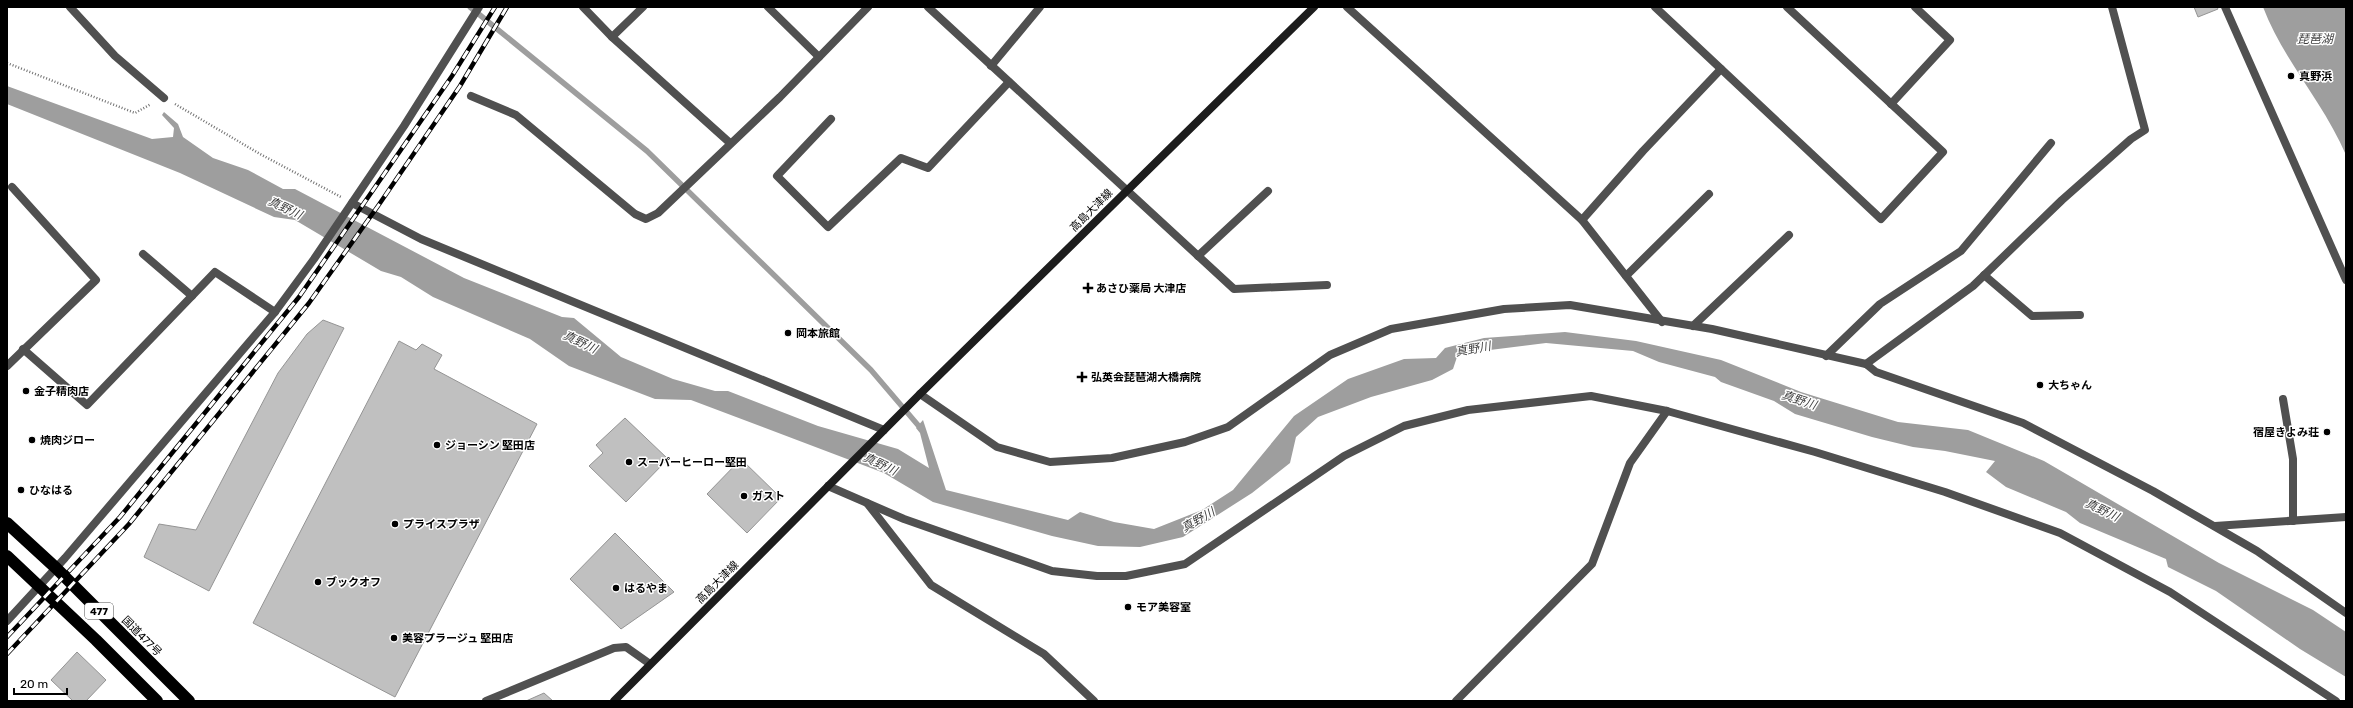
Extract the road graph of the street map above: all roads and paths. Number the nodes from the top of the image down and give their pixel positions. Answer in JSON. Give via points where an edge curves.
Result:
{"nodes":[{"id":1,"x":70,"y":7,"type":"edge"},
{"id":2,"x":479,"y":7,"type":"edge"},
{"id":3,"x":583,"y":7,"type":"edge"},
{"id":4,"x":643,"y":7,"type":"edge"},
{"id":5,"x":768,"y":7,"type":"edge"},
{"id":6,"x":868,"y":7,"type":"edge"},
{"id":7,"x":928,"y":7,"type":"edge"},
{"id":8,"x":1040,"y":7,"type":"edge"},
{"id":9,"x":1314,"y":7,"type":"edge"},
{"id":10,"x":1347,"y":7,"type":"edge"},
{"id":11,"x":1655,"y":7,"type":"edge"},
{"id":12,"x":1787,"y":7,"type":"edge"},
{"id":13,"x":1915,"y":7,"type":"edge"},
{"id":14,"x":2112,"y":7,"type":"edge"},
{"id":15,"x":2225,"y":7,"type":"edge"},
{"id":16,"x":612,"y":38,"type":"junction"},
{"id":17,"x":819,"y":57,"type":"junction"},
{"id":18,"x":7,"y":63,"type":"edge"},
{"id":19,"x":991,"y":66,"type":"junction"},
{"id":20,"x":1721,"y":69,"type":"junction"},
{"id":21,"x":1009,"y":82,"type":"junction"},
{"id":22,"x":471,"y":96,"type":"dead end"},
{"id":23,"x":164,"y":98,"type":"junction"},
{"id":24,"x":1891,"y":104,"type":"junction"},
{"id":25,"x":831,"y":119,"type":"dead end"},
{"id":26,"x":730,"y":143,"type":"junction"},
{"id":27,"x":2051,"y":143,"type":"dead end"},
{"id":28,"x":12,"y":187,"type":"dead end"},
{"id":29,"x":1126,"y":191,"type":"junction"},
{"id":30,"x":1268,"y":191,"type":"dead end"},
{"id":31,"x":1709,"y":194,"type":"dead end"},
{"id":32,"x":352,"y":203,"type":"junction"},
{"id":33,"x":1582,"y":220,"type":"junction"},
{"id":34,"x":1789,"y":235,"type":"dead end"},
{"id":35,"x":143,"y":254,"type":"dead end"},
{"id":36,"x":1198,"y":256,"type":"junction"},
{"id":37,"x":1984,"y":275,"type":"junction"},
{"id":38,"x":1626,"y":276,"type":"junction"},
{"id":39,"x":2346,"y":280,"type":"edge"},
{"id":40,"x":1327,"y":285,"type":"dead end"},
{"id":41,"x":192,"y":296,"type":"junction"},
{"id":42,"x":275,"y":312,"type":"junction"},
{"id":43,"x":2080,"y":315,"type":"dead end"},
{"id":44,"x":1662,"y":322,"type":"junction"},
{"id":45,"x":1693,"y":326,"type":"junction"},
{"id":46,"x":23,"y":349,"type":"junction"},
{"id":47,"x":1826,"y":356,"type":"junction"},
{"id":48,"x":1866,"y":364,"type":"junction"},
{"id":49,"x":7,"y":366,"type":"edge"},
{"id":50,"x":920,"y":394,"type":"junction"},
{"id":51,"x":2283,"y":399,"type":"dead end"},
{"id":52,"x":1667,"y":411,"type":"junction"},
{"id":53,"x":884,"y":430,"type":"junction"},
{"id":54,"x":828,"y":486,"type":"junction"},
{"id":55,"x":866,"y":502,"type":"junction"},
{"id":56,"x":2346,"y":517,"type":"edge"},
{"id":57,"x":2293,"y":521,"type":"junction"},
{"id":58,"x":7,"y":523,"type":"edge"},
{"id":59,"x":2214,"y":526,"type":"junction"},
{"id":60,"x":7,"y":556,"type":"edge"},
{"id":61,"x":56,"y":568,"type":"junction"},
{"id":62,"x":39,"y":586,"type":"junction"},
{"id":63,"x":2346,"y":613,"type":"edge"},
{"id":64,"x":7,"y":621,"type":"edge"},
{"id":65,"x":650,"y":664,"type":"junction"},
{"id":66,"x":157,"y":701,"type":"edge"},
{"id":67,"x":189,"y":701,"type":"edge"},
{"id":68,"x":486,"y":701,"type":"edge"},
{"id":69,"x":614,"y":701,"type":"edge"},
{"id":70,"x":1094,"y":701,"type":"edge"},
{"id":71,"x":1456,"y":701,"type":"edge"},
{"id":72,"x":2336,"y":701,"type":"edge"}],
"edges":[{"from":1,"to":23,"type":"street","via":[[115,56]]},
{"from":2,"to":32,"type":"street"},
{"from":3,"to":16,"type":"street"},
{"from":4,"to":16,"type":"street"},
{"from":5,"to":17,"type":"street"},
{"from":6,"to":17,"type":"street"},
{"from":7,"to":19,"type":"street"},
{"from":8,"to":19,"type":"street"},
{"from":9,"to":29,"type":"main road","name":"高島大津線"},
{"from":10,"to":33,"type":"street"},
{"from":11,"to":20,"type":"street"},
{"from":12,"to":24,"type":"street"},
{"from":13,"to":24,"type":"street","via":[[1950,40]]},
{"from":14,"to":37,"type":"street","via":[[2145,130],[2131,139],[2062,200]]},
{"from":15,"to":39,"type":"street"},
{"from":16,"to":26,"type":"street"},
{"from":17,"to":26,"type":"street"},
{"from":18,"to":23,"type":"path","via":[[135,113]]},
{"from":19,"to":21,"type":"street"},
{"from":20,"to":24,"type":"street","via":[[1881,219],[1942,152]]},
{"from":20,"to":33,"type":"street","via":[[1643,150]]},
{"from":21,"to":25,"type":"street","via":[[928,168],[902,158],[828,227],[777,176]]},
{"from":21,"to":29,"type":"street"},
{"from":22,"to":26,"type":"street","via":[[516,115],[635,214],[646,219],[658,213]]},
{"from":23,"to":32,"type":"path","via":[[260,154]]},
{"from":27,"to":47,"type":"street","via":[[1961,251],[1880,304]]},
{"from":28,"to":46,"type":"street","via":[[96,280]]},
{"from":29,"to":36,"type":"street"},
{"from":29,"to":50,"type":"main road","name":"高島大津線"},
{"from":30,"to":36,"type":"street"},
{"from":31,"to":38,"type":"street"},
{"from":32,"to":42,"type":"street"},
{"from":32,"to":53,"type":"street","via":[[421,239]]},
{"from":33,"to":38,"type":"street"},
{"from":34,"to":45,"type":"street"},
{"from":35,"to":41,"type":"street"},
{"from":36,"to":40,"type":"street","via":[[1234,289]]},
{"from":37,"to":43,"type":"street","via":[[2032,316]]},
{"from":37,"to":48,"type":"street","via":[[1973,286]]},
{"from":38,"to":44,"type":"street"},
{"from":41,"to":42,"type":"street","via":[[215,272]]},
{"from":41,"to":46,"type":"street","via":[[88,405]]},
{"from":42,"to":61,"type":"street"},
{"from":44,"to":45,"type":"street"},
{"from":44,"to":50,"type":"street","via":[[1570,305],[1504,309],[1391,330],[1330,355],[1228,427],[1185,442],[1112,458],[1050,462],[997,447]]},
{"from":45,"to":47,"type":"street","via":[[1779,343]]},
{"from":46,"to":49,"type":"street"},
{"from":47,"to":48,"type":"street"},
{"from":48,"to":59,"type":"street","via":[[1876,372],[2023,423]]},
{"from":50,"to":53,"type":"main road","name":"高島大津線"},
{"from":51,"to":57,"type":"street","via":[[2293,459]]},
{"from":52,"to":55,"type":"street","via":[[1591,396],[1468,410],[1404,426],[1344,456],[1185,564],[1126,576],[1052,571],[904,519]]},
{"from":52,"to":71,"type":"street","via":[[1630,463],[1592,564]]},
{"from":52,"to":72,"type":"street","via":[[1815,452],[1945,492],[2060,533],[2170,592]]},
{"from":53,"to":54,"type":"main road","name":"高島大津線"},
{"from":54,"to":55,"type":"street"},
{"from":54,"to":65,"type":"main road","name":"高島大津線"},
{"from":55,"to":70,"type":"street","via":[[931,585],[1044,654]]},
{"from":56,"to":57,"type":"street"},
{"from":57,"to":59,"type":"street"},
{"from":58,"to":61,"type":"highway","name":"国道477号","number":"477"},
{"from":59,"to":63,"type":"street","via":[[2257,551]]},
{"from":60,"to":62,"type":"highway","number":"477"},
{"from":61,"to":62,"type":"street"},
{"from":61,"to":67,"type":"highway","name":"国道477号","number":"477"},
{"from":62,"to":64,"type":"street"},
{"from":62,"to":66,"type":"highway","number":"477"},
{"from":65,"to":68,"type":"street","via":[[626,647],[614,648]]},
{"from":65,"to":69,"type":"main road","name":"高島大津線"}]}
